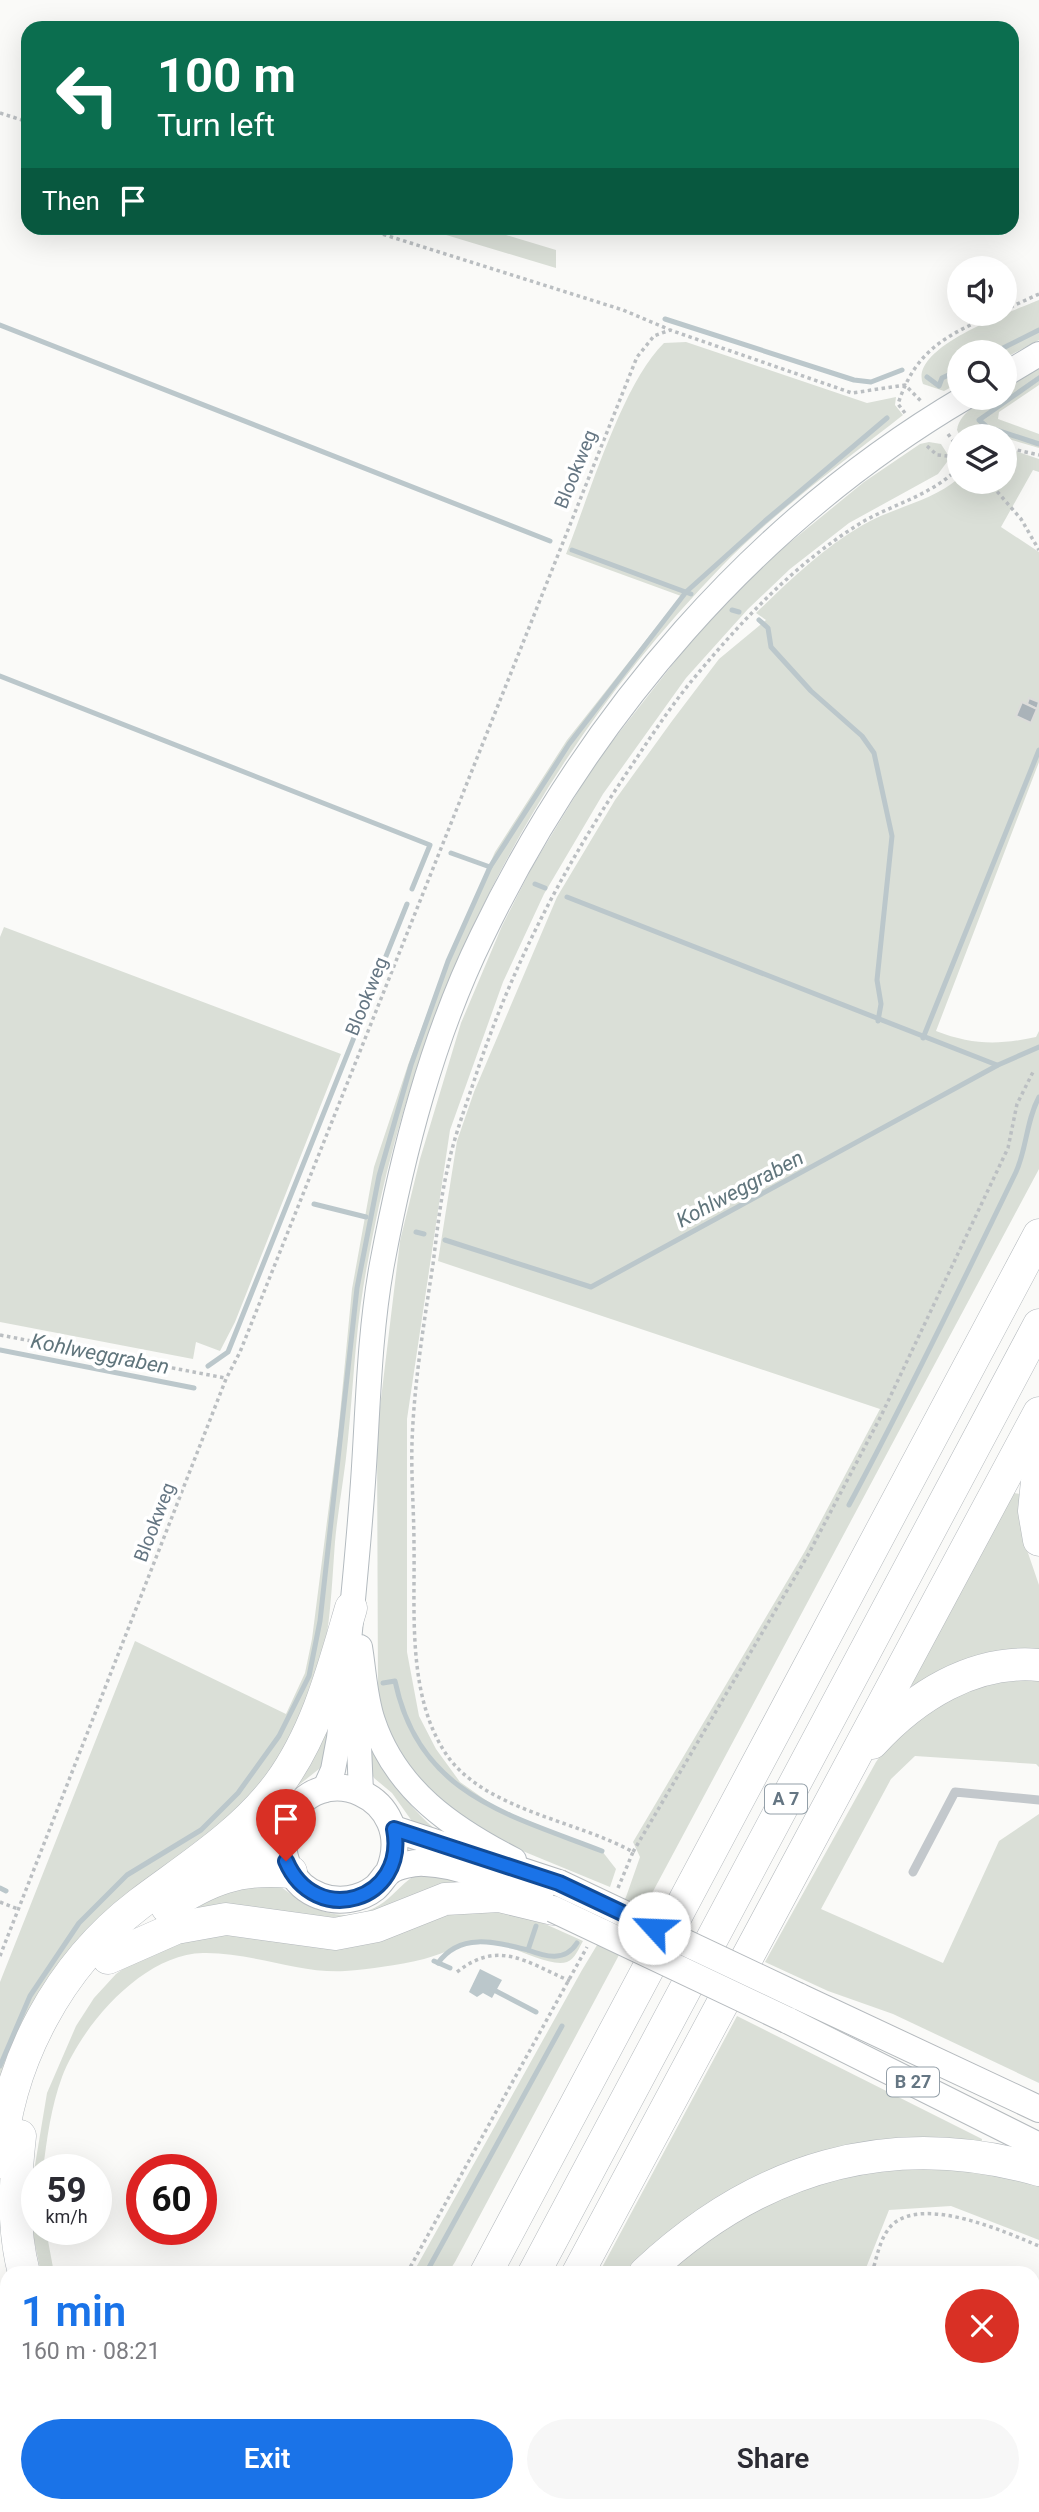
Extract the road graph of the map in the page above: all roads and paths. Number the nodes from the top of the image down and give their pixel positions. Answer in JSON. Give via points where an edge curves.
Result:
{"nodes":[{"id":1,"x":0,"y":113,"type":"edge"},
{"id":2,"x":21,"y":120,"type":"edge"},
{"id":3,"x":385,"y":235,"type":"edge"},
{"id":4,"x":1039,"y":294,"type":"edge"},
{"id":5,"x":1017,"y":304,"type":"edge"},
{"id":6,"x":970,"y":326,"type":"edge"},
{"id":7,"x":670,"y":330,"type":"junction"},
{"id":8,"x":1039,"y":354,"type":"edge"},
{"id":9,"x":1017,"y":367,"type":"edge"},
{"id":10,"x":905,"y":385,"type":"junction"},
{"id":11,"x":947,"y":409,"type":"edge"},
{"id":12,"x":935,"y":416,"type":"junction"},
{"id":13,"x":1017,"y":450,"type":"edge"},
{"id":14,"x":1039,"y":455,"type":"edge"},
{"id":15,"x":947,"y":477,"type":"edge"},
{"id":16,"x":999,"y":494,"type":"edge"},
{"id":17,"x":1039,"y":550,"type":"edge"},
{"id":18,"x":1034,"y":1070,"type":"dead end"},
{"id":19,"x":1039,"y":1235,"type":"edge"},
{"id":20,"x":1039,"y":1325,"type":"edge"},
{"id":21,"x":0,"y":1335,"type":"edge"},
{"id":22,"x":226,"y":1379,"type":"junction"},
{"id":23,"x":1039,"y":1413,"type":"edge"},
{"id":24,"x":1039,"y":1461,"type":"edge"},
{"id":25,"x":362,"y":1497,"type":"junction"},
{"id":26,"x":1039,"y":1541,"type":"edge"},
{"id":27,"x":351,"y":1608,"type":"junction"},
{"id":28,"x":360,"y":1647,"type":"junction"},
{"id":29,"x":1039,"y":1665,"type":"edge"},
{"id":30,"x":847,"y":1770,"type":"junction"},
{"id":31,"x":324,"y":1790,"type":"junction"},
{"id":32,"x":361,"y":1792,"type":"junction"},
{"id":33,"x":1039,"y":1800,"type":"edge"},
{"id":34,"x":287,"y":1825,"type":"junction"},
{"id":35,"x":394,"y":1829,"type":"junction"},
{"id":36,"x":633,"y":1852,"type":"junction"},
{"id":37,"x":389,"y":1871,"type":"junction"},
{"id":38,"x":291,"y":1872,"type":"junction"},
{"id":39,"x":913,"y":1872,"type":"dead end"},
{"id":40,"x":170,"y":1884,"type":"junction"},
{"id":41,"x":617,"y":1892,"type":"dead end"},
{"id":42,"x":556,"y":1896,"type":"junction"},
{"id":43,"x":0,"y":1902,"type":"edge"},
{"id":44,"x":19,"y":1909,"type":"junction"},
{"id":45,"x":593,"y":1936,"type":"dead end"},
{"id":46,"x":0,"y":1956,"type":"edge"},
{"id":47,"x":108,"y":1958,"type":"junction"},
{"id":48,"x":457,"y":1972,"type":"dead end"},
{"id":49,"x":570,"y":1981,"type":"junction"},
{"id":50,"x":1039,"y":2109,"type":"edge"},
{"id":51,"x":1039,"y":2146,"type":"edge"},
{"id":52,"x":0,"y":2162,"type":"edge"},
{"id":53,"x":1039,"y":2171,"type":"edge"},
{"id":54,"x":0,"y":2199,"type":"edge"},
{"id":55,"x":502,"y":2244,"type":"junction"},
{"id":56,"x":1039,"y":2246,"type":"edge"},
{"id":57,"x":9,"y":2266,"type":"edge"},
{"id":58,"x":22,"y":2266,"type":"edge"},
{"id":59,"x":411,"y":2266,"type":"edge"},
{"id":60,"x":484,"y":2266,"type":"edge"},
{"id":61,"x":490,"y":2266,"type":"edge"},
{"id":62,"x":538,"y":2266,"type":"edge"},
{"id":63,"x":582,"y":2266,"type":"edge"},
{"id":64,"x":653,"y":2266,"type":"edge"},
{"id":65,"x":874,"y":2266,"type":"edge"}],
"edges":[{"from":1,"to":2,"type":"path"},
{"from":3,"to":7,"type":"path","via":[[623,310]]},
{"from":4,"to":5,"type":"path"},
{"from":6,"to":10,"type":"path","via":[[939,341]]},
{"from":7,"to":10,"type":"path","via":[[852,393]]},
{"from":7,"to":22,"type":"path","name":"Blookweg","via":[[654,336],[636,357]]},
{"from":8,"to":9,"type":"main road"},
{"from":10,"to":12,"type":"path"},
{"from":11,"to":12,"type":"main road"},
{"from":12,"to":25,"type":"main road","via":[[830,492],[756,556],[692,622],[625,701],[564,787],[481,938],[440,1040],[398,1185],[381,1268]]},
{"from":13,"to":14,"type":"path"},
{"from":15,"to":36,"type":"path","via":[[932,490],[860,523],[828,545],[741,624],[677,699],[588,832],[538,922],[508,986],[446,1171],[421,1340],[412,1443],[415,1615],[425,1708],[445,1753],[466,1778],[502,1798]]},
{"from":16,"to":17,"type":"path"},
{"from":18,"to":36,"type":"path","via":[[1017,1104],[1008,1148],[881,1416],[808,1555]]},
{"from":19,"to":55,"type":"highway","number":"A 7"},
{"from":20,"to":62,"type":"highway","number":"A 7"},
{"from":21,"to":22,"type":"path"},
{"from":22,"to":44,"type":"path","name":"Blookweg"},
{"from":23,"to":30,"type":"highway"},
{"from":24,"to":26,"type":"highway","via":[[1034,1511]]},
{"from":25,"to":27,"type":"main road"},
{"from":25,"to":28,"type":"main road"},
{"from":27,"to":31,"type":"main road","via":[[340,1738]]},
{"from":27,"to":40,"type":"highway","via":[[324,1697],[280,1783],[245,1822]]},
{"from":28,"to":32,"type":"main road","via":[[357,1720]]},
{"from":28,"to":42,"type":"main road","via":[[372,1719],[405,1782],[455,1827]]},
{"from":29,"to":30,"type":"highway","via":[[994,1668],[957,1678],[896,1717]]},
{"from":30,"to":63,"type":"highway"},
{"from":31,"to":32,"type":"main road"},
{"from":31,"to":34,"type":"main road","via":[[298,1807]]},
{"from":32,"to":35,"type":"main road","via":[[382,1807]]},
{"from":33,"to":39,"type":"lane","via":[[955,1792]]},
{"from":34,"to":38,"type":"main road","via":[[284,1849]]},
{"from":34,"to":40,"type":"highway","via":[[269,1841]]},
{"from":35,"to":37,"type":"main road","via":[[396,1850]]},
{"from":35,"to":42,"type":"main road","number":"B 27"},
{"from":36,"to":41,"type":"path"},
{"from":37,"to":38,"type":"main road","via":[[367,1894],[335,1900],[305,1888]]},
{"from":37,"to":42,"type":"main road","number":"B 27","via":[[424,1863],[446,1866]]},
{"from":38,"to":47,"type":"highway","via":[[235,1873],[210,1882],[152,1917]]},
{"from":40,"to":52,"type":"highway","via":[[117,1922],[53,2000],[29,2042],[12,2089]]},
{"from":42,"to":47,"type":"highway","via":[[445,1899],[377,1926],[335,1934],[226,1919],[176,1928]]},
{"from":42,"to":50,"type":"main road","number":"B 27","bridge":true,"via":[[798,1996]]},
{"from":42,"to":51,"type":"main road","number":"B 27","bridge":true,"via":[[787,2020]]},
{"from":43,"to":44,"type":"path"},
{"from":44,"to":46,"type":"path","name":"Blookweg"},
{"from":45,"to":49,"type":"path"},
{"from":47,"to":58,"type":"highway","via":[[70,2006],[30,2098],[21,2131],[15,2193]]},
{"from":48,"to":49,"type":"path","via":[[476,1956],[500,1954]]},
{"from":49,"to":59,"type":"path"},
{"from":53,"to":64,"type":"highway","via":[[999,2159],[930,2153],[838,2164],[802,2174],[727,2207]]},
{"from":54,"to":57,"type":"highway"},
{"from":55,"to":60,"type":"highway"},
{"from":55,"to":61,"type":"highway","number":"A 7"},
{"from":56,"to":65,"type":"path","via":[[955,2216],[907,2216],[887,2231]]}]}
